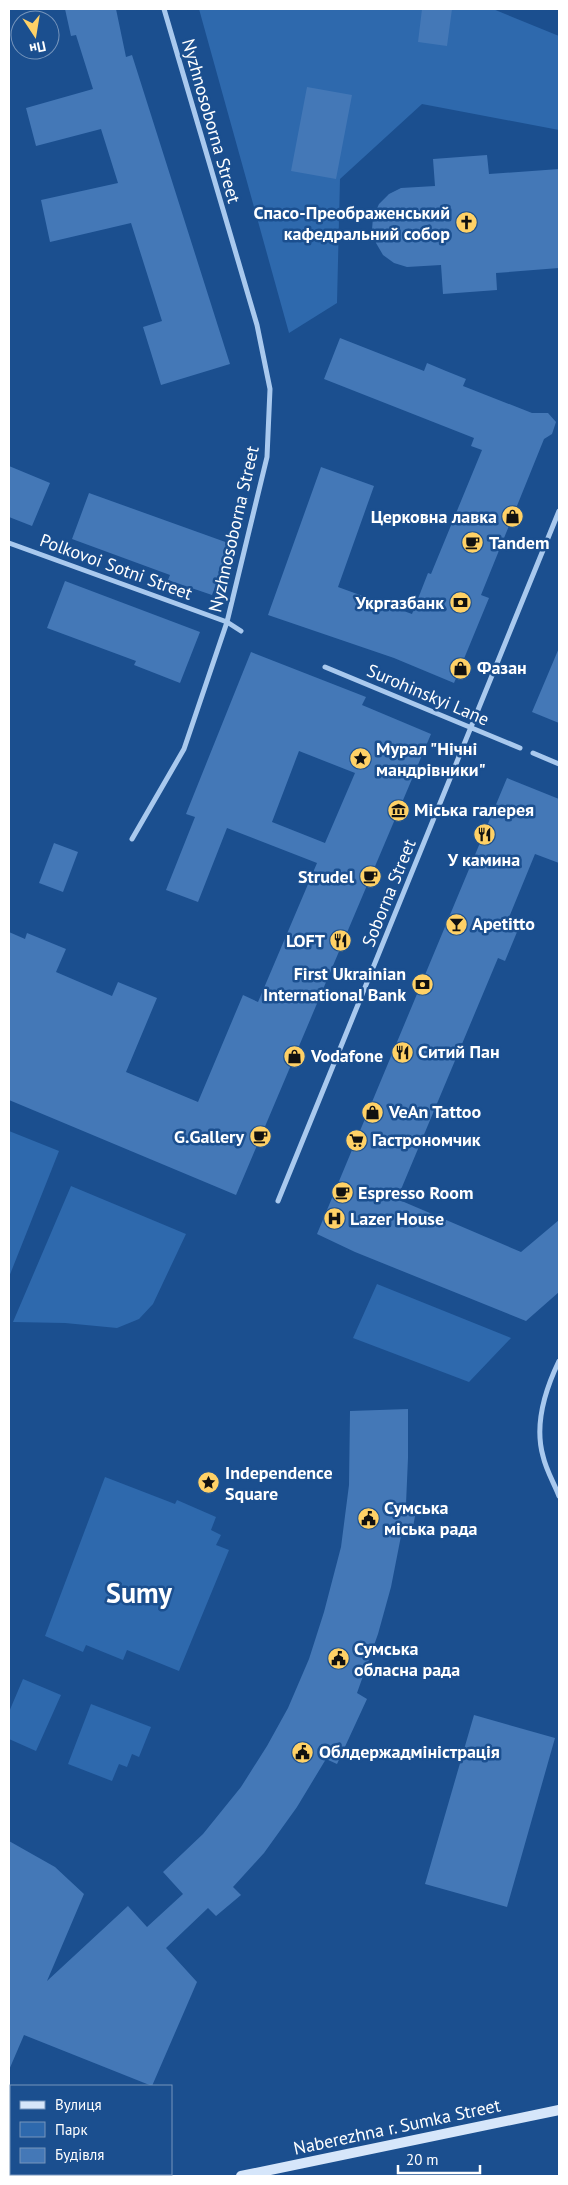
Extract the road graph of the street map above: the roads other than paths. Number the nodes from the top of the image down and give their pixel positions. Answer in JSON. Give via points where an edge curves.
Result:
{"nodes":[{"id":1,"x":164,"y":9,"type":"edge"},
{"id":2,"x":559,"y":511,"type":"edge"},
{"id":3,"x":9,"y":543,"type":"edge"},
{"id":4,"x":227,"y":622,"type":"junction"},
{"id":5,"x":241,"y":631,"type":"dead end"},
{"id":6,"x":325,"y":667,"type":"dead end"},
{"id":7,"x":471,"y":727,"type":"junction"},
{"id":8,"x":520,"y":748,"type":"dead end"},
{"id":9,"x":533,"y":753,"type":"dead end"},
{"id":10,"x":559,"y":764,"type":"edge"},
{"id":11,"x":132,"y":839,"type":"dead end"},
{"id":12,"x":278,"y":1201,"type":"dead end"},
{"id":13,"x":559,"y":1361,"type":"edge"},
{"id":14,"x":559,"y":1496,"type":"edge"},
{"id":15,"x":559,"y":2110,"type":"edge"},
{"id":16,"x":241,"y":2176,"type":"edge"}],
"edges":[{"from":1,"to":4,"type":"street","name":"Nyzhnosoborna Street","via":[[257,325],[270,389],[267,457]]},
{"from":2,"to":7,"type":"street","name":"Soborna Street"},
{"from":3,"to":4,"type":"street","name":"Polkovoi Sotni Street"},
{"from":4,"to":5,"type":"street","name":"Polkovoi Sotni Street"},
{"from":4,"to":11,"type":"street","name":"Nyzhnosoborna Street","via":[[184,749]]},
{"from":6,"to":7,"type":"street","name":"Surohinskyi Lane"},
{"from":7,"to":8,"type":"street","name":"Surohinskyi Lane"},
{"from":7,"to":12,"type":"street","name":"Soborna Street"},
{"from":9,"to":10,"type":"street"},
{"from":13,"to":14,"type":"street","via":[[547,1385],[540,1423],[543,1456]]},
{"from":15,"to":16,"type":"main road","name":"Naberezhna r. Sumka Street"}]}
